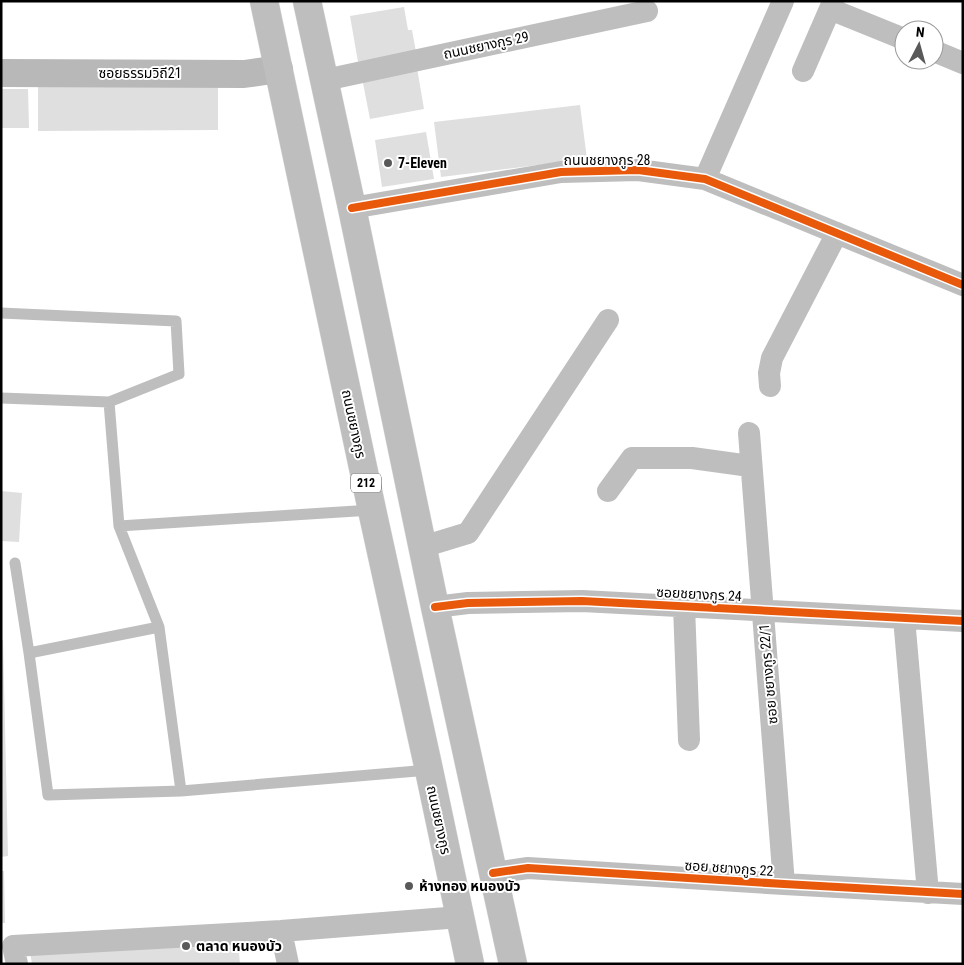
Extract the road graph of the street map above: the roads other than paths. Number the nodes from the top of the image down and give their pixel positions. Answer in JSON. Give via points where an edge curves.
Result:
{"nodes":[{"id":1,"x":264,"y":1,"type":"edge"},
{"id":2,"x":307,"y":1,"type":"edge"},
{"id":3,"x":783,"y":1,"type":"edge"},
{"id":4,"x":831,"y":5,"type":"edge"},
{"id":5,"x":647,"y":11,"type":"dead end"},
{"id":6,"x":894,"y":34,"type":"edge"},
{"id":7,"x":944,"y":55,"type":"edge"},
{"id":8,"x":963,"y":63,"type":"edge"},
{"id":9,"x":279,"y":69,"type":"junction"},
{"id":10,"x":803,"y":71,"type":"dead end"},
{"id":11,"x":1,"y":73,"type":"edge"},
{"id":12,"x":325,"y":80,"type":"junction"},
{"id":13,"x":705,"y":179,"type":"junction"},
{"id":14,"x":352,"y":208,"type":"junction"},
{"id":15,"x":837,"y":233,"type":"junction"},
{"id":16,"x":962,"y":281,"type":"edge"},
{"id":17,"x":1,"y":313,"type":"edge"},
{"id":18,"x":608,"y":320,"type":"dead end"},
{"id":19,"x":770,"y":386,"type":"dead end"},
{"id":20,"x":1,"y":398,"type":"edge"},
{"id":21,"x":109,"y":402,"type":"junction"},
{"id":22,"x":749,"y":433,"type":"dead end"},
{"id":23,"x":750,"y":466,"type":"junction"},
{"id":24,"x":608,"y":491,"type":"dead end"},
{"id":25,"x":372,"y":510,"type":"junction"},
{"id":26,"x":119,"y":526,"type":"junction"},
{"id":27,"x":422,"y":547,"type":"junction"},
{"id":28,"x":15,"y":562,"type":"dead end"},
{"id":29,"x":684,"y":606,"type":"junction"},
{"id":30,"x":435,"y":607,"type":"junction"},
{"id":31,"x":763,"y":610,"type":"junction"},
{"id":32,"x":904,"y":618,"type":"junction"},
{"id":33,"x":963,"y":621,"type":"edge"},
{"id":34,"x":159,"y":627,"type":"junction"},
{"id":35,"x":29,"y":653,"type":"junction"},
{"id":36,"x":689,"y":740,"type":"dead end"},
{"id":37,"x":429,"y":770,"type":"junction"},
{"id":38,"x":182,"y":792,"type":"junction"},
{"id":39,"x":493,"y":873,"type":"junction"},
{"id":40,"x":784,"y":884,"type":"junction"},
{"id":41,"x":928,"y":893,"type":"junction"},
{"id":42,"x":963,"y":894,"type":"edge"},
{"id":43,"x":460,"y":917,"type":"junction"},
{"id":44,"x":281,"y":931,"type":"junction"},
{"id":45,"x":15,"y":955,"type":"edge"},
{"id":46,"x":288,"y":964,"type":"edge"},
{"id":47,"x":470,"y":964,"type":"edge"},
{"id":48,"x":512,"y":964,"type":"edge"}],
"edges":[{"from":1,"to":9,"type":"main road","name":"ถนนชยางกูร","number":"212"},
{"from":2,"to":12,"type":"main road"},
{"from":3,"to":13,"type":"street"},
{"from":4,"to":6,"type":"street"},
{"from":4,"to":10,"type":"street"},
{"from":5,"to":12,"type":"street","name":"ถนนชยางกูร 29"},
{"from":7,"to":8,"type":"street"},
{"from":9,"to":11,"type":"street","name":"ซอยธรรมวิถี21","via":[[244,74]]},
{"from":9,"to":25,"type":"main road","name":"ถนนชยางกูร","number":"212"},
{"from":12,"to":14,"type":"main road"},
{"from":13,"to":14,"type":"street","name":"ถนนชยางกูร 28","via":[[638,170],[561,172]]},
{"from":13,"to":15,"type":"street","name":"ถนนชยางกูร 28"},
{"from":14,"to":27,"type":"main road"},
{"from":15,"to":16,"type":"street","name":"ถนนชยางกูร 28"},
{"from":15,"to":19,"type":"street","via":[[772,358]]},
{"from":17,"to":21,"type":"lane","via":[[176,321],[180,374]]},
{"from":18,"to":27,"type":"street","via":[[468,533]]},
{"from":20,"to":21,"type":"lane"},
{"from":21,"to":26,"type":"lane"},
{"from":22,"to":23,"type":"street","name":"ซอย ชยางกูร 22/1"},
{"from":23,"to":24,"type":"street","via":[[692,458],[632,458]]},
{"from":23,"to":31,"type":"street","name":"ซอย ชยางกูร 22/1"},
{"from":25,"to":26,"type":"lane"},
{"from":25,"to":37,"type":"main road","name":"ถนนชยางกูร","number":"212"},
{"from":26,"to":34,"type":"lane"},
{"from":27,"to":30,"type":"main road"},
{"from":28,"to":35,"type":"lane"},
{"from":29,"to":30,"type":"street","name":"ซอยชยางกูร 24","via":[[582,601],[468,602]]},
{"from":29,"to":31,"type":"street","name":"ซอยชยางกูร 24"},
{"from":29,"to":36,"type":"street"},
{"from":30,"to":39,"type":"main road"},
{"from":31,"to":32,"type":"street","name":"ซอยชยางกูร 24"},
{"from":31,"to":40,"type":"street","name":"ซอย ชยางกูร 22/1"},
{"from":32,"to":33,"type":"street","name":"ซอยชยางกูร 24"},
{"from":32,"to":41,"type":"street"},
{"from":34,"to":35,"type":"lane"},
{"from":34,"to":38,"type":"lane"},
{"from":35,"to":38,"type":"lane","via":[[48,795]]},
{"from":37,"to":38,"type":"lane"},
{"from":37,"to":43,"type":"main road","name":"ถนนชยางกูร","number":"212"},
{"from":39,"to":40,"type":"street","name":"ซอย ชยางกูร 22","via":[[528,868]]},
{"from":39,"to":48,"type":"main road"},
{"from":40,"to":41,"type":"street","name":"ซอย ชยางกูร 22"},
{"from":41,"to":42,"type":"street","name":"ซอย ชยางกูร 22"},
{"from":43,"to":44,"type":"street"},
{"from":43,"to":47,"type":"main road","name":"ถนนชยางกูร","number":"212"},
{"from":44,"to":45,"type":"street"},
{"from":44,"to":46,"type":"street"}]}
